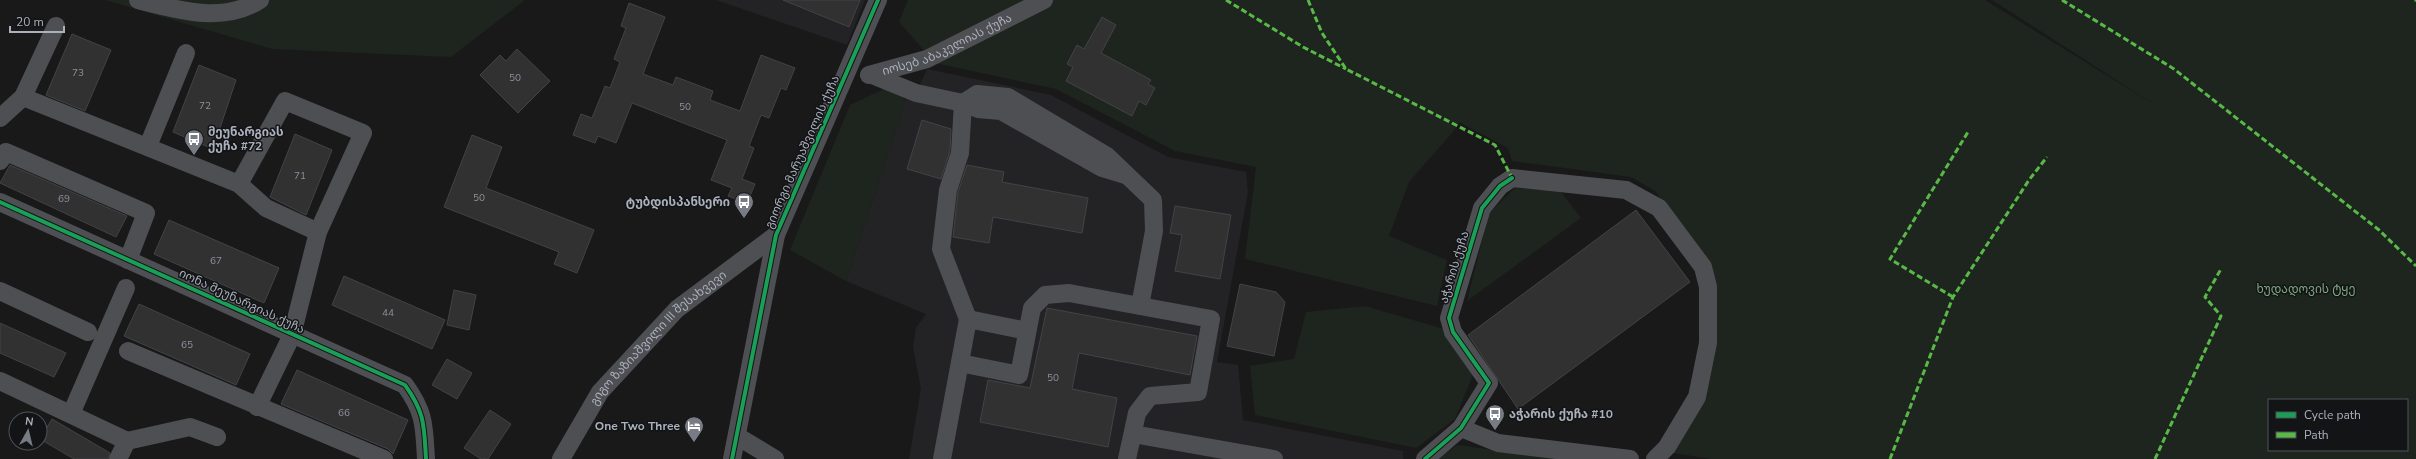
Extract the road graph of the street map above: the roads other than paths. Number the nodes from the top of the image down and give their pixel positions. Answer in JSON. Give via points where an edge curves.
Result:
{"nodes":[{"id":1,"x":138,"y":0,"type":"edge"},
{"id":2,"x":260,"y":0,"type":"edge"},
{"id":3,"x":878,"y":0,"type":"edge"},
{"id":4,"x":1044,"y":0,"type":"edge"},
{"id":5,"x":56,"y":26,"type":"dead end"},
{"id":6,"x":186,"y":53,"type":"dead end"},
{"id":7,"x":872,"y":75,"type":"junction"},
{"id":8,"x":845,"y":78,"type":"junction"},
{"id":9,"x":23,"y":98,"type":"junction"},
{"id":10,"x":964,"y":103,"type":"junction"},
{"id":11,"x":0,"y":118,"type":"edge"},
{"id":12,"x":148,"y":146,"type":"junction"},
{"id":13,"x":0,"y":161,"type":"edge"},
{"id":14,"x":239,"y":184,"type":"junction"},
{"id":15,"x":0,"y":202,"type":"edge"},
{"id":16,"x":318,"y":232,"type":"junction"},
{"id":17,"x":776,"y":235,"type":"junction"},
{"id":18,"x":128,"y":260,"type":"junction"},
{"id":19,"x":126,"y":288,"type":"dead end"},
{"id":20,"x":0,"y":291,"type":"edge"},
{"id":21,"x":1140,"y":306,"type":"junction"},
{"id":22,"x":968,"y":319,"type":"junction"},
{"id":23,"x":1027,"y":331,"type":"junction"},
{"id":24,"x":88,"y":332,"type":"dead end"},
{"id":25,"x":292,"y":335,"type":"junction"},
{"id":26,"x":128,"y":350,"type":"dead end"},
{"id":27,"x":960,"y":363,"type":"junction"},
{"id":28,"x":0,"y":380,"type":"edge"},
{"id":29,"x":258,"y":407,"type":"junction"},
{"id":30,"x":71,"y":414,"type":"junction"},
{"id":31,"x":1461,"y":428,"type":"junction"},
{"id":32,"x":1133,"y":434,"type":"junction"},
{"id":33,"x":738,"y":436,"type":"junction"},
{"id":34,"x":217,"y":437,"type":"dead end"},
{"id":35,"x":126,"y":441,"type":"junction"},
{"id":36,"x":118,"y":459,"type":"edge"},
{"id":37,"x":384,"y":459,"type":"edge"},
{"id":38,"x":426,"y":459,"type":"edge"},
{"id":39,"x":561,"y":459,"type":"edge"},
{"id":40,"x":732,"y":459,"type":"edge"},
{"id":41,"x":775,"y":459,"type":"edge"},
{"id":42,"x":942,"y":459,"type":"edge"},
{"id":43,"x":1127,"y":459,"type":"edge"},
{"id":44,"x":1274,"y":459,"type":"edge"},
{"id":45,"x":1425,"y":459,"type":"edge"},
{"id":46,"x":1630,"y":459,"type":"edge"},
{"id":47,"x":1655,"y":459,"type":"edge"}],
"edges":[{"from":1,"to":2,"type":"street","via":[[199,14],[229,12],[253,5]]},
{"from":3,"to":8,"type":"street","name":"გიორგი მარუაშვილის ქუჩა"},
{"from":4,"to":7,"type":"street","name":"იოსებ აბაკელიას ქუჩა","via":[[927,59]]},
{"from":5,"to":9,"type":"street"},
{"from":6,"to":12,"type":"street"},
{"from":7,"to":8,"type":"street","name":"იოსებ აბაკელიას ქუჩა"},
{"from":7,"to":10,"type":"street","via":[[916,93]]},
{"from":8,"to":17,"type":"street","name":"გიორგი მარუაშვილის ქუჩა"},
{"from":9,"to":11,"type":"street"},
{"from":9,"to":12,"type":"street"},
{"from":10,"to":21,"type":"street","via":[[978,109],[1001,111],[1102,168],[1127,175],[1153,200],[1154,231]]},
{"from":10,"to":22,"type":"street","via":[[960,153],[948,190],[941,248]]},
{"from":12,"to":14,"type":"street"},
{"from":13,"to":18,"type":"street","via":[[6,152],[146,212]]},
{"from":14,"to":16,"type":"street","via":[[266,208]]},
{"from":14,"to":16,"type":"street","via":[[285,101],[363,132]]},
{"from":15,"to":18,"type":"street","name":"იონა მეუნარგიას ქუჩა"},
{"from":16,"to":25,"type":"street"},
{"from":17,"to":33,"type":"street","name":"გიორგი მარუაშვილის ქუჩა"},
{"from":17,"to":39,"type":"street","name":"გიგო ზაზიაშვილი III შესახვევი","via":[[677,309],[600,392]]},
{"from":18,"to":25,"type":"street","name":"იონა მეუნარგიას ქუჩა"},
{"from":19,"to":30,"type":"street"},
{"from":20,"to":24,"type":"street"},
{"from":21,"to":23,"type":"street","via":[[1069,293],[1045,295],[1032,308]]},
{"from":21,"to":32,"type":"street","via":[[1211,319],[1198,392],[1150,396],[1137,414]]},
{"from":22,"to":23,"type":"street"},
{"from":22,"to":27,"type":"street"},
{"from":23,"to":27,"type":"street","via":[[1019,375]]},
{"from":25,"to":29,"type":"street"},
{"from":25,"to":38,"type":"street","name":"იონა მეუნარგიას ქუჩა","via":[[404,385],[424,418]]},
{"from":26,"to":29,"type":"street"},
{"from":27,"to":42,"type":"street"},
{"from":28,"to":30,"type":"street"},
{"from":29,"to":37,"type":"street"},
{"from":30,"to":35,"type":"street"},
{"from":31,"to":45,"type":"street","name":"აჭარის ქუჩა"},
{"from":31,"to":46,"type":"street","via":[[1498,443]]},
{"from":31,"to":47,"type":"street","name":"აჭარის ქუჩა","via":[[1489,383],[1453,332],[1449,318],[1482,208],[1500,186],[1512,178],[1626,190],[1659,208],[1703,267],[1708,287],[1708,343],[1697,397],[1667,447]]},
{"from":32,"to":43,"type":"street"},
{"from":32,"to":44,"type":"street"},
{"from":33,"to":40,"type":"street","name":"გიორგი მარუაშვილის ქუჩა"},
{"from":33,"to":41,"type":"street"},
{"from":34,"to":35,"type":"street","via":[[190,427]]},
{"from":35,"to":36,"type":"street"}]}
